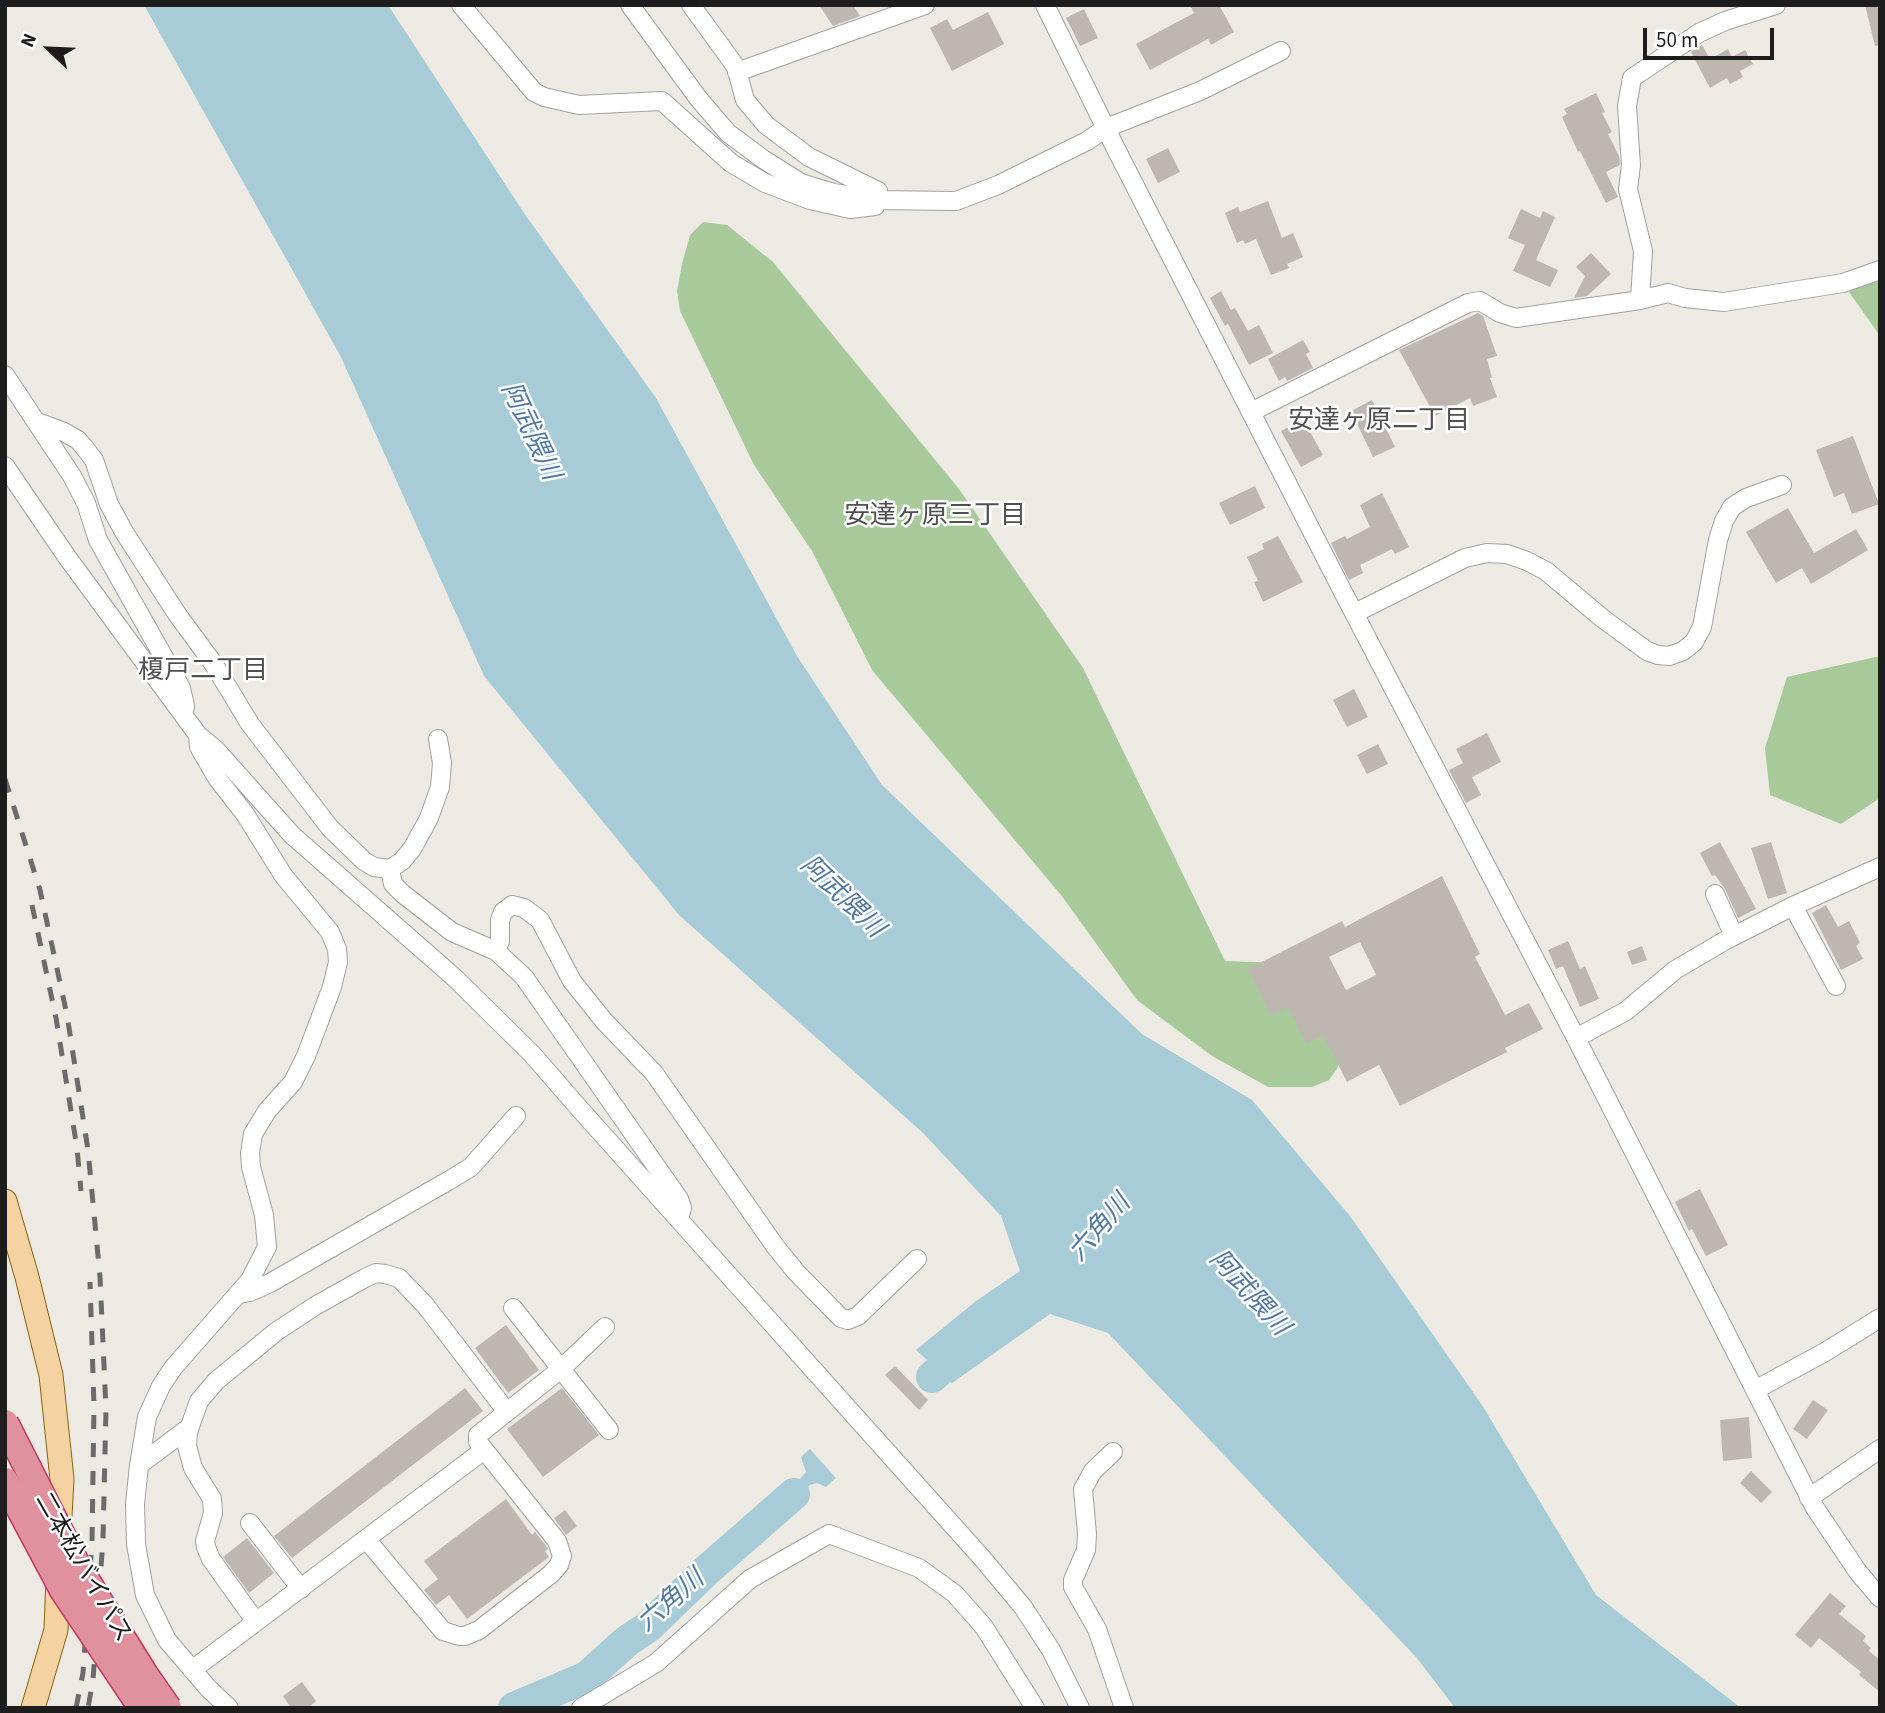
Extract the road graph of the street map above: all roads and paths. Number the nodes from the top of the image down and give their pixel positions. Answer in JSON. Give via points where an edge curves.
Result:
{"nodes":[{"id":1,"x":461,"y":5,"type":"edge"},
{"id":2,"x":630,"y":5,"type":"edge"},
{"id":3,"x":691,"y":5,"type":"edge"},
{"id":4,"x":925,"y":5,"type":"edge"},
{"id":5,"x":1045,"y":5,"type":"edge"},
{"id":6,"x":1776,"y":5,"type":"edge"},
{"id":7,"x":1281,"y":51,"type":"dead end"},
{"id":8,"x":737,"y":72,"type":"junction"},
{"id":9,"x":1106,"y":128,"type":"junction"},
{"id":10,"x":876,"y":200,"type":"junction"},
{"id":11,"x":1880,"y":270,"type":"edge"},
{"id":12,"x":1640,"y":300,"type":"junction"},
{"id":13,"x":5,"y":375,"type":"edge"},
{"id":14,"x":1251,"y":412,"type":"junction"},
{"id":15,"x":37,"y":422,"type":"junction"},
{"id":16,"x":5,"y":467,"type":"edge"},
{"id":17,"x":1782,"y":485,"type":"dead end"},
{"id":18,"x":1354,"y":613,"type":"junction"},
{"id":19,"x":183,"y":715,"type":"junction"},
{"id":20,"x":198,"y":735,"type":"junction"},
{"id":21,"x":438,"y":738,"type":"dead end"},
{"id":22,"x":1880,"y":867,"type":"edge"},
{"id":23,"x":390,"y":869,"type":"junction"},
{"id":24,"x":1715,"y":894,"type":"dead end"},
{"id":25,"x":1793,"y":906,"type":"junction"},
{"id":26,"x":1734,"y":936,"type":"junction"},
{"id":27,"x":496,"y":951,"type":"junction"},
{"id":28,"x":1836,"y":986,"type":"dead end"},
{"id":29,"x":1576,"y":1038,"type":"junction"},
{"id":30,"x":516,"y":1116,"type":"dead end"},
{"id":31,"x":5,"y":1201,"type":"edge"},
{"id":32,"x":679,"y":1219,"type":"junction"},
{"id":33,"x":917,"y":1259,"type":"dead end"},
{"id":34,"x":239,"y":1294,"type":"junction"},
{"id":35,"x":513,"y":1308,"type":"dead end"},
{"id":36,"x":1880,"y":1318,"type":"edge"},
{"id":37,"x":605,"y":1327,"type":"dead end"},
{"id":38,"x":561,"y":1369,"type":"junction"},
{"id":39,"x":1755,"y":1390,"type":"junction"},
{"id":40,"x":507,"y":1412,"type":"junction"},
{"id":41,"x":5,"y":1423,"type":"edge"},
{"id":42,"x":190,"y":1427,"type":"junction"},
{"id":43,"x":609,"y":1430,"type":"dead end"},
{"id":44,"x":1880,"y":1449,"type":"edge"},
{"id":45,"x":484,"y":1450,"type":"junction"},
{"id":46,"x":1113,"y":1452,"type":"dead end"},
{"id":47,"x":139,"y":1465,"type":"junction"},
{"id":48,"x":5,"y":1481,"type":"edge"},
{"id":49,"x":1809,"y":1498,"type":"junction"},
{"id":50,"x":250,"y":1523,"type":"dead end"},
{"id":51,"x":366,"y":1539,"type":"junction"},
{"id":52,"x":301,"y":1589,"type":"junction"},
{"id":53,"x":1880,"y":1598,"type":"edge"},
{"id":54,"x":256,"y":1622,"type":"junction"},
{"id":55,"x":192,"y":1670,"type":"junction"},
{"id":56,"x":1124,"y":1707,"type":"edge"},
{"id":57,"x":33,"y":1708,"type":"edge"},
{"id":58,"x":142,"y":1708,"type":"edge"},
{"id":59,"x":168,"y":1708,"type":"edge"},
{"id":60,"x":229,"y":1708,"type":"edge"},
{"id":61,"x":581,"y":1708,"type":"edge"},
{"id":62,"x":1035,"y":1708,"type":"edge"},
{"id":63,"x":1080,"y":1708,"type":"edge"}],
"edges":[{"from":1,"to":10,"type":"street","via":[[534,92],[544,97],[579,106],[662,101],[731,163],[765,183],[850,209],[875,206]]},
{"from":2,"to":10,"type":"street","via":[[728,133],[801,183]]},
{"from":3,"to":8,"type":"street"},
{"from":4,"to":8,"type":"street"},
{"from":5,"to":9,"type":"street"},
{"from":6,"to":12,"type":"street","via":[[1699,33],[1632,78],[1627,106],[1628,189],[1643,251]]},
{"from":7,"to":9,"type":"street","via":[[1200,91]]},
{"from":8,"to":10,"type":"street","via":[[745,100],[766,125],[809,157],[878,191]]},
{"from":9,"to":10,"type":"street","via":[[956,201]]},
{"from":9,"to":14,"type":"street"},
{"from":11,"to":12,"type":"street","via":[[1843,283],[1724,302],[1668,293]]},
{"from":12,"to":14,"type":"street","via":[[1516,318],[1480,301],[1468,303]]},
{"from":13,"to":15,"type":"street"},
{"from":14,"to":18,"type":"street"},
{"from":15,"to":19,"type":"street","via":[[72,476],[98,540],[181,688]]},
{"from":15,"to":23,"type":"street","via":[[78,440],[94,460],[124,532],[250,724],[303,795],[364,861]]},
{"from":16,"to":19,"type":"street"},
{"from":17,"to":18,"type":"street","via":[[1732,507],[1718,540],[1702,627],[1693,642],[1669,656],[1647,651],[1546,571],[1507,554],[1465,558]]},
{"from":18,"to":29,"type":"street"},
{"from":19,"to":20,"type":"street"},
{"from":20,"to":32,"type":"street","via":[[292,835],[456,979],[524,1046]]},
{"from":20,"to":34,"type":"street","via":[[199,747],[217,778],[334,938],[337,949],[337,967],[306,1056],[293,1082],[253,1134],[251,1167],[267,1247]]},
{"from":21,"to":23,"type":"street","via":[[440,787],[429,818],[412,849]]},
{"from":22,"to":25,"type":"street"},
{"from":23,"to":27,"type":"street","via":[[393,884],[413,902],[452,932]]},
{"from":24,"to":26,"type":"street"},
{"from":25,"to":26,"type":"street"},
{"from":25,"to":28,"type":"street"},
{"from":26,"to":29,"type":"street","via":[[1675,970],[1626,1011]]},
{"from":27,"to":32,"type":"street","via":[[524,977],[652,1158],[679,1199]]},
{"from":27,"to":33,"type":"street","via":[[500,920],[512,905],[540,920],[572,981],[653,1073],[782,1255],[841,1318],[858,1316]]},
{"from":29,"to":39,"type":"street"},
{"from":30,"to":34,"type":"street","via":[[471,1167],[270,1283]]},
{"from":31,"to":57,"type":"main road","via":[[51,1375],[62,1479],[56,1630]]},
{"from":32,"to":63,"type":"street","via":[[991,1567],[1051,1650]]},
{"from":34,"to":47,"type":"street","via":[[161,1386],[147,1417]]},
{"from":35,"to":38,"type":"street"},
{"from":36,"to":39,"type":"street"},
{"from":37,"to":38,"type":"street"},
{"from":38,"to":40,"type":"street"},
{"from":38,"to":43,"type":"street"},
{"from":39,"to":49,"type":"street"},
{"from":40,"to":42,"type":"street","via":[[406,1284],[376,1273],[277,1331],[226,1373],[199,1401]]},
{"from":40,"to":45,"type":"street","via":[[478,1435]]},
{"from":41,"to":59,"type":"highway","name":"二本松バイパス","bridge":true,"via":[[78,1567]]},
{"from":42,"to":47,"type":"street"},
{"from":42,"to":54,"type":"street","via":[[189,1459],[213,1504],[206,1547]]},
{"from":44,"to":49,"type":"street"},
{"from":45,"to":51,"type":"street"},
{"from":45,"to":51,"type":"street","via":[[557,1541],[562,1556],[551,1574],[479,1630],[465,1636],[443,1631]]},
{"from":46,"to":56,"type":"street","via":[[1093,1471],[1083,1489],[1086,1550],[1073,1587],[1097,1629]]},
{"from":47,"to":55,"type":"street","via":[[136,1544],[145,1595],[167,1640]]},
{"from":48,"to":58,"type":"highway","name":"二本松バイパス","bridge":true,"via":[[63,1590]]},
{"from":49,"to":53,"type":"street"},
{"from":50,"to":52,"type":"street"},
{"from":51,"to":52,"type":"street"},
{"from":52,"to":54,"type":"street"},
{"from":54,"to":55,"type":"street"},
{"from":55,"to":60,"type":"street"},
{"from":61,"to":62,"type":"street","via":[[656,1663],[750,1579],[830,1534],[919,1568],[966,1605]]}]}
